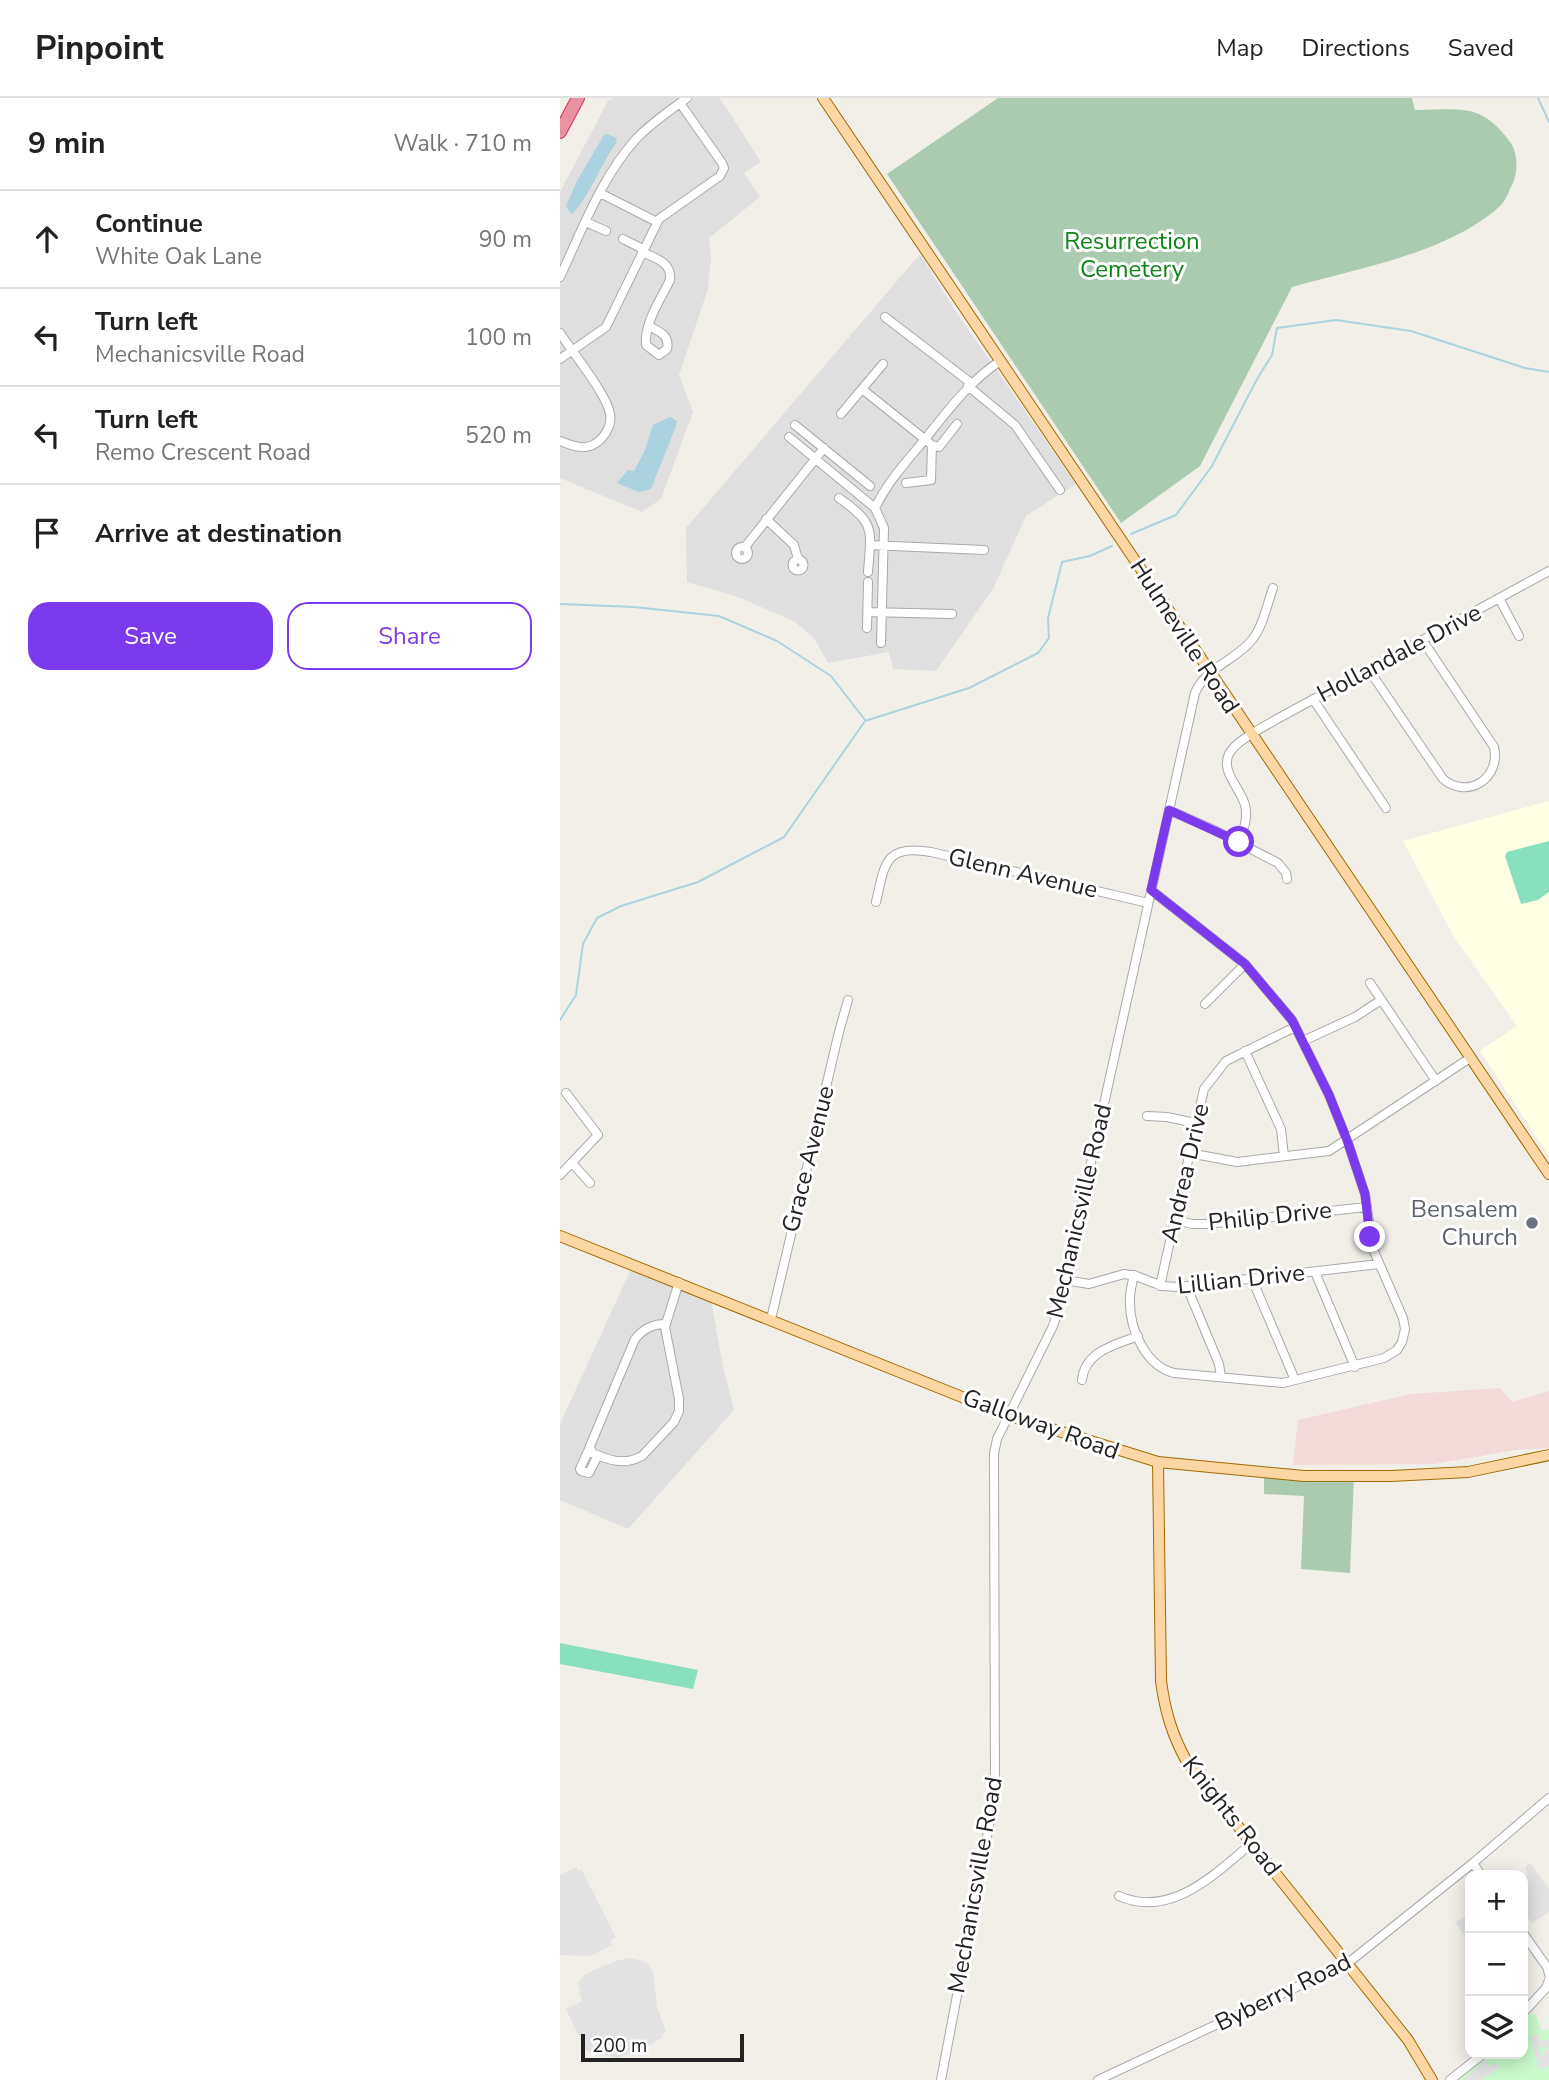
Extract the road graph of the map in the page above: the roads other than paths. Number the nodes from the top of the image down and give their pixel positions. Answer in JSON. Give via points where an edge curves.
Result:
{"nodes":[{"id":1,"x":570,"y":98,"type":"edge"},
{"id":2,"x":578,"y":98,"type":"edge"},
{"id":3,"x":823,"y":98,"type":"edge"},
{"id":4,"x":683,"y":100,"type":"edge"},
{"id":5,"x":560,"y":118,"type":"edge"},
{"id":6,"x":560,"y":132,"type":"edge"},
{"id":7,"x":600,"y":192,"type":"junction"},
{"id":8,"x":586,"y":222,"type":"junction"},
{"id":9,"x":657,"y":222,"type":"junction"},
{"id":10,"x":606,"y":231,"type":"dead end"},
{"id":11,"x":622,"y":239,"type":"dead end"},
{"id":12,"x":642,"y":251,"type":"junction"},
{"id":13,"x":560,"y":277,"type":"edge"},
{"id":14,"x":885,"y":317,"type":"dead end"},
{"id":15,"x":649,"y":326,"type":"dead end"},
{"id":16,"x":560,"y":333,"type":"edge"},
{"id":17,"x":572,"y":351,"type":"junction"},
{"id":18,"x":560,"y":359,"type":"edge"},
{"id":19,"x":1000,"y":361,"type":"junction"},
{"id":20,"x":883,"y":364,"type":"dead end"},
{"id":21,"x":970,"y":385,"type":"junction"},
{"id":22,"x":862,"y":389,"type":"junction"},
{"id":23,"x":841,"y":414,"type":"dead end"},
{"id":24,"x":957,"y":424,"type":"dead end"},
{"id":25,"x":795,"y":425,"type":"dead end"},
{"id":26,"x":789,"y":437,"type":"dead end"},
{"id":27,"x":925,"y":439,"type":"junction"},
{"id":28,"x":560,"y":441,"type":"edge"},
{"id":29,"x":932,"y":445,"type":"junction"},
{"id":30,"x":824,"y":448,"type":"junction"},
{"id":31,"x":816,"y":458,"type":"junction"},
{"id":32,"x":906,"y":483,"type":"dead end"},
{"id":33,"x":870,"y":486,"type":"dead end"},
{"id":34,"x":1060,"y":490,"type":"dead end"},
{"id":35,"x":839,"y":498,"type":"dead end"},
{"id":36,"x":875,"y":508,"type":"junction"},
{"id":37,"x":766,"y":519,"type":"junction"},
{"id":38,"x":870,"y":545,"type":"junction"},
{"id":39,"x":883,"y":545,"type":"junction"},
{"id":40,"x":745,"y":547,"type":"dead end"},
{"id":41,"x":984,"y":550,"type":"dead end"},
{"id":42,"x":798,"y":559,"type":"dead end"},
{"id":43,"x":1549,"y":571,"type":"edge"},
{"id":44,"x":1273,"y":588,"type":"dead end"},
{"id":45,"x":1499,"y":598,"type":"junction"},
{"id":46,"x":868,"y":612,"type":"junction"},
{"id":47,"x":881,"y":612,"type":"junction"},
{"id":48,"x":952,"y":614,"type":"dead end"},
{"id":49,"x":867,"y":628,"type":"dead end"},
{"id":50,"x":1519,"y":636,"type":"dead end"},
{"id":51,"x":1423,"y":641,"type":"junction"},
{"id":52,"x":881,"y":643,"type":"dead end"},
{"id":53,"x":1368,"y":670,"type":"junction"},
{"id":54,"x":1210,"y":674,"type":"junction"},
{"id":55,"x":1313,"y":699,"type":"junction"},
{"id":56,"x":1251,"y":735,"type":"junction"},
{"id":57,"x":1387,"y":808,"type":"dead end"},
{"id":58,"x":1169,"y":810,"type":"junction"},
{"id":59,"x":1239,"y":842,"type":"junction"},
{"id":60,"x":1287,"y":879,"type":"dead end"},
{"id":61,"x":1151,"y":890,"type":"junction"},
{"id":62,"x":876,"y":902,"type":"dead end"},
{"id":63,"x":1148,"y":903,"type":"junction"},
{"id":64,"x":1245,"y":964,"type":"junction"},
{"id":65,"x":1370,"y":983,"type":"dead end"},
{"id":66,"x":848,"y":1000,"type":"dead end"},
{"id":67,"x":1381,"y":1000,"type":"junction"},
{"id":68,"x":1205,"y":1004,"type":"dead end"},
{"id":69,"x":1295,"y":1027,"type":"junction"},
{"id":70,"x":1303,"y":1041,"type":"junction"},
{"id":71,"x":1245,"y":1051,"type":"junction"},
{"id":72,"x":1470,"y":1058,"type":"junction"},
{"id":73,"x":1436,"y":1081,"type":"junction"},
{"id":74,"x":566,"y":1093,"type":"dead end"},
{"id":75,"x":1147,"y":1116,"type":"dead end"},
{"id":76,"x":1195,"y":1123,"type":"junction"},
{"id":77,"x":1347,"y":1140,"type":"junction"},
{"id":78,"x":1189,"y":1153,"type":"junction"},
{"id":79,"x":1284,"y":1156,"type":"junction"},
{"id":80,"x":573,"y":1164,"type":"junction"},
{"id":81,"x":1549,"y":1174,"type":"edge"},
{"id":82,"x":560,"y":1175,"type":"edge"},
{"id":83,"x":590,"y":1183,"type":"dead end"},
{"id":84,"x":1367,"y":1207,"type":"junction"},
{"id":85,"x":1175,"y":1220,"type":"junction"},
{"id":86,"x":560,"y":1236,"type":"edge"},
{"id":87,"x":1379,"y":1264,"type":"junction"},
{"id":88,"x":1315,"y":1272,"type":"junction"},
{"id":89,"x":1134,"y":1275,"type":"junction"},
{"id":90,"x":1252,"y":1279,"type":"junction"},
{"id":91,"x":1066,"y":1280,"type":"junction"},
{"id":92,"x":679,"y":1282,"type":"junction"},
{"id":93,"x":1160,"y":1286,"type":"junction"},
{"id":94,"x":1187,"y":1287,"type":"junction"},
{"id":95,"x":771,"y":1319,"type":"junction"},
{"id":96,"x":665,"y":1324,"type":"junction"},
{"id":97,"x":1138,"y":1336,"type":"junction"},
{"id":98,"x":1356,"y":1367,"type":"junction"},
{"id":99,"x":1221,"y":1377,"type":"junction"},
{"id":100,"x":1082,"y":1380,"type":"dead end"},
{"id":101,"x":1295,"y":1381,"type":"junction"},
{"id":102,"x":1007,"y":1415,"type":"junction"},
{"id":103,"x":589,"y":1449,"type":"junction"},
{"id":104,"x":598,"y":1455,"type":"junction"},
{"id":105,"x":1549,"y":1455,"type":"edge"},
{"id":106,"x":1158,"y":1462,"type":"junction"},
{"id":107,"x":1549,"y":1798,"type":"edge"},
{"id":108,"x":1252,"y":1843,"type":"junction"},
{"id":109,"x":1473,"y":1863,"type":"junction"},
{"id":110,"x":1478,"y":1870,"type":"edge"},
{"id":111,"x":1119,"y":1896,"type":"dead end"},
{"id":112,"x":1528,"y":1940,"type":"edge"},
{"id":113,"x":1348,"y":1963,"type":"junction"},
{"id":114,"x":1549,"y":1974,"type":"edge"},
{"id":115,"x":1549,"y":1980,"type":"edge"},
{"id":116,"x":1528,"y":2008,"type":"edge"},
{"id":117,"x":1477,"y":2059,"type":"edge"},
{"id":118,"x":941,"y":2080,"type":"edge"},
{"id":119,"x":1098,"y":2080,"type":"edge"},
{"id":120,"x":1432,"y":2080,"type":"edge"},
{"id":121,"x":1450,"y":2080,"type":"edge"}],
"edges":[{"from":1,"to":5,"type":"highway"},
{"from":2,"to":6,"type":"highway"},
{"from":3,"to":19,"type":"main road","name":"Hulmeville Road"},
{"from":4,"to":7,"type":"street","via":[[636,139]]},
{"from":4,"to":9,"type":"street","via":[[724,168],[720,176]]},
{"from":7,"to":8,"type":"street"},
{"from":7,"to":9,"type":"street"},
{"from":8,"to":10,"type":"street"},
{"from":8,"to":13,"type":"street"},
{"from":9,"to":12,"type":"street"},
{"from":11,"to":12,"type":"street"},
{"from":12,"to":15,"type":"street","via":[[665,264],[671,274]]},
{"from":12,"to":17,"type":"street","via":[[606,327]]},
{"from":14,"to":21,"type":"street"},
{"from":16,"to":17,"type":"street"},
{"from":17,"to":18,"type":"street"},
{"from":17,"to":28,"type":"street","via":[[606,402],[610,426],[590,447]]},
{"from":19,"to":21,"type":"street"},
{"from":19,"to":54,"type":"main road","name":"Hulmeville Road"},
{"from":20,"to":22,"type":"street"},
{"from":21,"to":27,"type":"street"},
{"from":21,"to":34,"type":"street","via":[[1015,425]]},
{"from":22,"to":23,"type":"street"},
{"from":22,"to":27,"type":"street"},
{"from":24,"to":29,"type":"street","via":[[939,447]]},
{"from":25,"to":30,"type":"street"},
{"from":26,"to":31,"type":"street"},
{"from":27,"to":29,"type":"street"},
{"from":27,"to":36,"type":"street","via":[[888,483]]},
{"from":29,"to":32,"type":"street","via":[[931,480]]},
{"from":30,"to":31,"type":"street"},
{"from":30,"to":33,"type":"street"},
{"from":31,"to":36,"type":"street"},
{"from":31,"to":37,"type":"street"},
{"from":35,"to":38,"type":"street","via":[[864,517]]},
{"from":36,"to":39,"type":"street","via":[[884,528]]},
{"from":37,"to":40,"type":"street"},
{"from":37,"to":42,"type":"street","via":[[794,545]]},
{"from":38,"to":39,"type":"street"},
{"from":38,"to":46,"type":"street"},
{"from":39,"to":41,"type":"street"},
{"from":39,"to":47,"type":"street"},
{"from":43,"to":45,"type":"street","name":"Hollandale Drive"},
{"from":44,"to":54,"type":"street","via":[[1251,642]]},
{"from":45,"to":50,"type":"street"},
{"from":45,"to":51,"type":"street","name":"Hollandale Drive"},
{"from":46,"to":47,"type":"street"},
{"from":46,"to":49,"type":"street"},
{"from":47,"to":48,"type":"street"},
{"from":47,"to":52,"type":"street"},
{"from":51,"to":53,"type":"street","name":"Hollandale Drive"},
{"from":51,"to":53,"type":"street","via":[[1494,747],[1493,770],[1481,783],[1458,787],[1443,779]]},
{"from":53,"to":55,"type":"street","name":"Hollandale Drive"},
{"from":54,"to":56,"type":"main road","name":"Hulmeville Road"},
{"from":54,"to":58,"type":"street","name":"Mechanicsville Road","via":[[1195,693]]},
{"from":55,"to":56,"type":"street","name":"Hollandale Drive"},
{"from":55,"to":57,"type":"street"},
{"from":56,"to":59,"type":"street","name":"Hollandale Drive","via":[[1227,760],[1246,812]]},
{"from":56,"to":72,"type":"main road","name":"Hulmeville Road"},
{"from":58,"to":59,"type":"street"},
{"from":58,"to":61,"type":"street","name":"Mechanicsville Road"},
{"from":59,"to":60,"type":"street","via":[[1278,863]]},
{"from":61,"to":63,"type":"street","name":"Mechanicsville Road"},
{"from":61,"to":64,"type":"street"},
{"from":62,"to":63,"type":"street","name":"Glenn Avenue","via":[[885,867],[898,852],[908,849]]},
{"from":63,"to":91,"type":"street","name":"Mechanicsville Road"},
{"from":64,"to":68,"type":"street"},
{"from":64,"to":69,"type":"street"},
{"from":65,"to":67,"type":"street"},
{"from":66,"to":95,"type":"street","name":"Grace Avenue"},
{"from":67,"to":70,"type":"street"},
{"from":67,"to":73,"type":"street"},
{"from":69,"to":70,"type":"street"},
{"from":69,"to":71,"type":"street","name":"Andrea Drive"},
{"from":70,"to":77,"type":"street"},
{"from":71,"to":76,"type":"street","name":"Andrea Drive","via":[[1226,1061],[1213,1076],[1204,1089]]},
{"from":71,"to":79,"type":"street","via":[[1281,1129]]},
{"from":72,"to":73,"type":"street"},
{"from":72,"to":81,"type":"main road","name":"Hulmeville Road"},
{"from":73,"to":77,"type":"street"},
{"from":74,"to":80,"type":"street","via":[[598,1135]]},
{"from":75,"to":76,"type":"street"},
{"from":76,"to":78,"type":"street","name":"Andrea Drive"},
{"from":77,"to":79,"type":"street","via":[[1323,1152]]},
{"from":77,"to":84,"type":"street"},
{"from":78,"to":79,"type":"street","via":[[1237,1162]]},
{"from":78,"to":85,"type":"street","name":"Andrea Drive"},
{"from":80,"to":82,"type":"street"},
{"from":80,"to":83,"type":"street"},
{"from":84,"to":85,"type":"street","name":"Philip Drive","via":[[1207,1224]]},
{"from":84,"to":87,"type":"street"},
{"from":85,"to":93,"type":"street","name":"Andrea Drive"},
{"from":86,"to":92,"type":"main road","name":"Galloway Road"},
{"from":87,"to":88,"type":"street","name":"Lillian Drive"},
{"from":87,"to":98,"type":"street","via":[[1403,1318],[1404,1335],[1392,1354]]},
{"from":88,"to":90,"type":"street","name":"Lillian Drive"},
{"from":88,"to":98,"type":"street"},
{"from":89,"to":91,"type":"street","via":[[1089,1284]]},
{"from":89,"to":93,"type":"street","name":"Lillian Drive"},
{"from":89,"to":97,"type":"street","via":[[1130,1303]]},
{"from":90,"to":94,"type":"street","name":"Lillian Drive"},
{"from":90,"to":101,"type":"street"},
{"from":91,"to":102,"type":"street","name":"Mechanicsville Road","via":[[1053,1326]]},
{"from":92,"to":95,"type":"main road","name":"Galloway Road"},
{"from":92,"to":96,"type":"street"},
{"from":93,"to":94,"type":"street","name":"Lillian Drive"},
{"from":94,"to":99,"type":"street"},
{"from":95,"to":102,"type":"main road","name":"Galloway Road"},
{"from":96,"to":103,"type":"street","via":[[652,1325],[635,1339]]},
{"from":96,"to":104,"type":"street","via":[[679,1399],[676,1418],[638,1458],[620,1462]]},
{"from":97,"to":99,"type":"street","via":[[1160,1368]]},
{"from":97,"to":100,"type":"street","via":[[1091,1357],[1084,1365]]},
{"from":98,"to":101,"type":"street"},
{"from":99,"to":101,"type":"street"},
{"from":102,"to":106,"type":"main road","name":"Galloway Road"},
{"from":102,"to":118,"type":"street","name":"Mechanicsville Road","via":[[995,1454],[995,1794]]},
{"from":103,"to":104,"type":"street"},
{"from":103,"to":104,"type":"street","via":[[581,1471],[589,1473]]},
{"from":105,"to":106,"type":"main road","name":"Galloway Road","via":[[1468,1472],[1420,1476],[1304,1476]]},
{"from":106,"to":108,"type":"main road","name":"Knights Road","via":[[1165,1712],[1187,1762]]},
{"from":107,"to":109,"type":"street","name":"Byberry Road"},
{"from":108,"to":111,"type":"street","via":[[1201,1886],[1168,1900],[1132,1902]]},
{"from":108,"to":113,"type":"main road","name":"Knights Road"},
{"from":109,"to":110,"type":"street"},
{"from":109,"to":113,"type":"street","name":"Byberry Road"},
{"from":112,"to":114,"type":"street"},
{"from":113,"to":119,"type":"street","name":"Byberry Road"},
{"from":113,"to":120,"type":"main road","name":"Knights Road","via":[[1413,2046]]},
{"from":115,"to":116,"type":"street"},
{"from":117,"to":121,"type":"street"}]}
